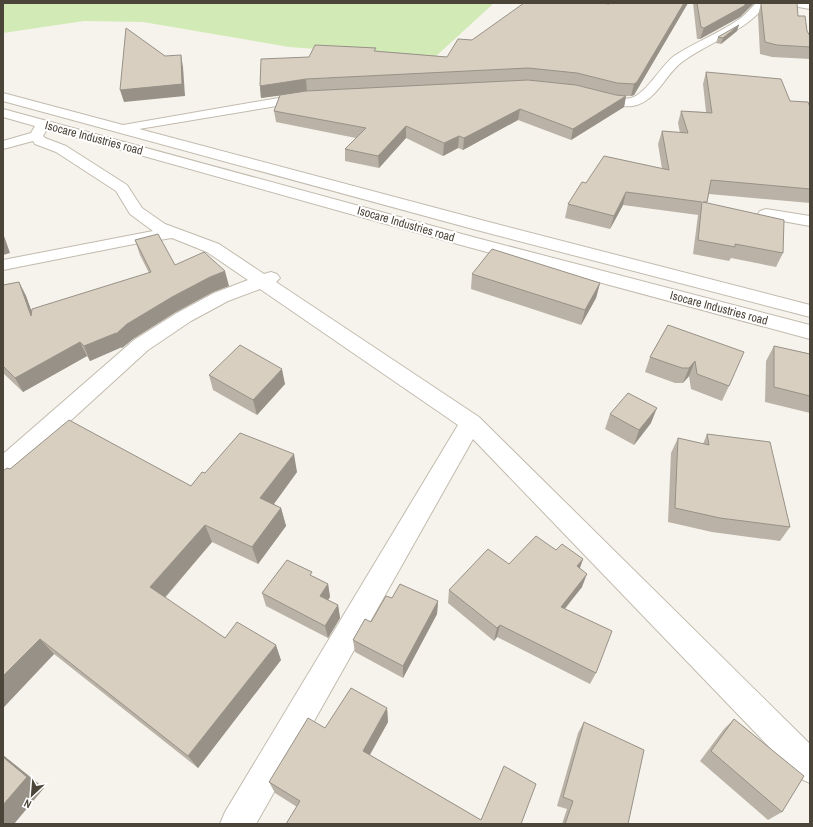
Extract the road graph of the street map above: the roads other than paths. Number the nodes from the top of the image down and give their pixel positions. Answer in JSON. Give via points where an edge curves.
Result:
{"nodes":[{"id":1,"x":762,"y":3,"type":"edge"},
{"id":2,"x":791,"y":3,"type":"edge"},
{"id":3,"x":810,"y":6,"type":"edge"},
{"id":4,"x":580,"y":93,"type":"edge"},
{"id":5,"x":322,"y":96,"type":"edge"},
{"id":6,"x":3,"y":97,"type":"edge"},
{"id":7,"x":3,"y":113,"type":"edge"},
{"id":8,"x":121,"y":129,"type":"junction"},
{"id":9,"x":40,"y":130,"type":"junction"},
{"id":10,"x":3,"y":145,"type":"edge"},
{"id":11,"x":766,"y":214,"type":"edge"},
{"id":12,"x":810,"y":221,"type":"edge"},
{"id":13,"x":479,"y":225,"type":"junction"},
{"id":14,"x":174,"y":233,"type":"junction"},
{"id":15,"x":467,"y":241,"type":"junction"},
{"id":16,"x":3,"y":265,"type":"edge"},
{"id":17,"x":270,"y":279,"type":"junction"},
{"id":18,"x":810,"y":311,"type":"edge"},
{"id":19,"x":810,"y":332,"type":"edge"},
{"id":20,"x":471,"y":423,"type":"junction"},
{"id":21,"x":3,"y":468,"type":"edge"},
{"id":22,"x":810,"y":767,"type":"edge"},
{"id":23,"x":237,"y":824,"type":"edge"}],
"edges":[{"from":1,"to":4,"type":"street","via":[[745,20],[678,59],[662,74],[649,93],[633,102],[614,101]]},
{"from":2,"to":3,"type":"street"},
{"from":5,"to":8,"type":"street"},
{"from":6,"to":8,"type":"street","name":"Isocare Industries road"},
{"from":7,"to":9,"type":"street","name":"Isocare Industries road"},
{"from":8,"to":13,"type":"street","name":"Isocare Industries road"},
{"from":9,"to":10,"type":"street"},
{"from":9,"to":14,"type":"street","via":[[40,141],[61,149],[122,188],[136,211],[159,228]]},
{"from":9,"to":15,"type":"street","name":"Isocare Industries road"},
{"from":11,"to":12,"type":"street"},
{"from":13,"to":15,"type":"street"},
{"from":13,"to":18,"type":"street","name":"Isocare Industries road"},
{"from":14,"to":16,"type":"street"},
{"from":14,"to":17,"type":"street","via":[[213,248]]},
{"from":15,"to":19,"type":"street","name":"Isocare Industries road"},
{"from":17,"to":20,"type":"street"},
{"from":17,"to":21,"type":"street","via":[[221,297],[141,345]]},
{"from":20,"to":22,"type":"street"},
{"from":20,"to":23,"type":"street"}]}
